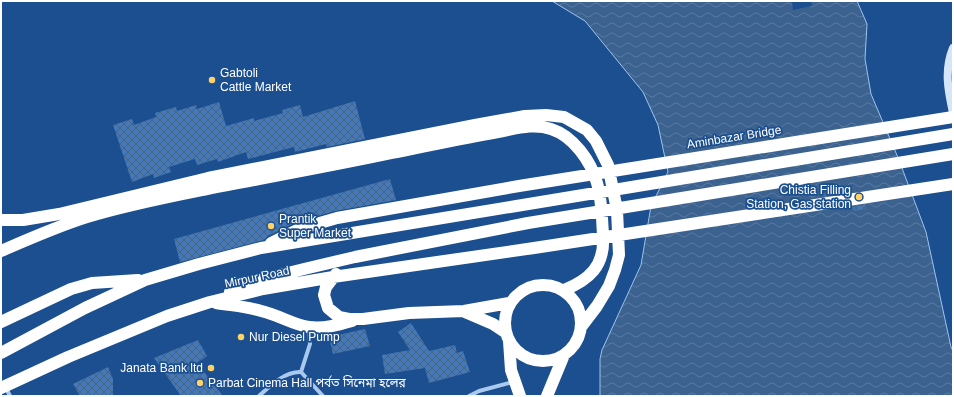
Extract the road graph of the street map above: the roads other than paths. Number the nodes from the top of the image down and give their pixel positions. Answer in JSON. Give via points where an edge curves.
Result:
{"nodes":[{"id":1,"x":953,"y":48,"type":"edge"},
{"id":2,"x":953,"y":113,"type":"edge"},
{"id":3,"x":953,"y":117,"type":"edge"},
{"id":4,"x":953,"y":134,"type":"edge"},
{"id":5,"x":953,"y":154,"type":"edge"},
{"id":6,"x":953,"y":184,"type":"edge"},
{"id":7,"x":1,"y":220,"type":"edge"},
{"id":8,"x":261,"y":248,"type":"junction"},
{"id":9,"x":1,"y":251,"type":"edge"},
{"id":10,"x":355,"y":257,"type":"junction"},
{"id":11,"x":333,"y":277,"type":"junction"},
{"id":12,"x":145,"y":280,"type":"junction"},
{"id":13,"x":564,"y":290,"type":"junction"},
{"id":14,"x":210,"y":302,"type":"junction"},
{"id":15,"x":509,"y":304,"type":"junction"},
{"id":16,"x":464,"y":311,"type":"junction"},
{"id":17,"x":363,"y":319,"type":"junction"},
{"id":18,"x":1,"y":322,"type":"edge"},
{"id":19,"x":309,"y":327,"type":"junction"},
{"id":20,"x":581,"y":327,"type":"junction"},
{"id":21,"x":507,"y":336,"type":"junction"},
{"id":22,"x":1,"y":353,"type":"edge"},
{"id":23,"x":564,"y":355,"type":"junction"},
{"id":24,"x":301,"y":372,"type":"junction"},
{"id":25,"x":516,"y":381,"type":"junction"},
{"id":26,"x":5,"y":390,"type":"edge"},
{"id":27,"x":259,"y":396,"type":"edge"},
{"id":28,"x":323,"y":396,"type":"edge"},
{"id":29,"x":469,"y":396,"type":"edge"},
{"id":30,"x":520,"y":396,"type":"edge"},
{"id":31,"x":547,"y":396,"type":"edge"}],
"edges":[{"from":1,"to":2,"type":"street","via":[[947,73]]},
{"from":3,"to":8,"type":"highway","name":"Aminbazar Bridge","via":[[519,186],[336,218],[299,229]]},
{"from":4,"to":8,"type":"highway"},
{"from":5,"to":10,"type":"highway","via":[[528,223]]},
{"from":6,"to":11,"type":"highway","name":"Mirpur Road"},
{"from":7,"to":20,"type":"highway","via":[[23,220],[59,214],[208,178],[524,116],[564,117],[587,130],[596,142],[608,165],[617,210],[619,255],[615,270],[609,286]]},
{"from":8,"to":12,"type":"highway"},
{"from":9,"to":13,"type":"highway","via":[[86,217],[148,200],[535,126],[551,128],[573,143],[583,154],[597,183],[604,245],[600,260],[588,278]]},
{"from":10,"to":11,"type":"highway"},
{"from":10,"to":14,"type":"highway","via":[[252,282]]},
{"from":11,"to":14,"type":"highway","name":"Mirpur Road","via":[[263,289]]},
{"from":11,"to":17,"type":"highway","via":[[324,295],[328,308],[339,317]]},
{"from":12,"to":18,"type":"highway","via":[[92,283]]},
{"from":12,"to":22,"type":"highway","via":[[85,308]]},
{"from":13,"to":15,"type":"highway","via":[[547,284],[530,286],[518,293]]},
{"from":13,"to":20,"type":"highway","via":[[578,306]]},
{"from":14,"to":19,"type":"highway","via":[[268,312]]},
{"from":14,"to":26,"type":"highway","name":"Mirpur Road","via":[[132,329],[68,356]]},
{"from":15,"to":16,"type":"highway"},
{"from":15,"to":21,"type":"highway","via":[[504,322]]},
{"from":16,"to":17,"type":"highway","via":[[409,313]]},
{"from":16,"to":21,"type":"highway","via":[[493,324]]},
{"from":17,"to":19,"type":"highway","via":[[321,328]]},
{"from":19,"to":24,"type":"street","via":[[310,344]]},
{"from":20,"to":23,"type":"highway","via":[[574,346]]},
{"from":21,"to":23,"type":"highway","via":[[519,353],[533,360],[554,360]]},
{"from":21,"to":25,"type":"highway","via":[[511,370]]},
{"from":23,"to":31,"type":"highway"},
{"from":24,"to":27,"type":"street","via":[[274,381]]},
{"from":24,"to":28,"type":"street"},
{"from":25,"to":29,"type":"street"},
{"from":25,"to":30,"type":"highway"}]}
